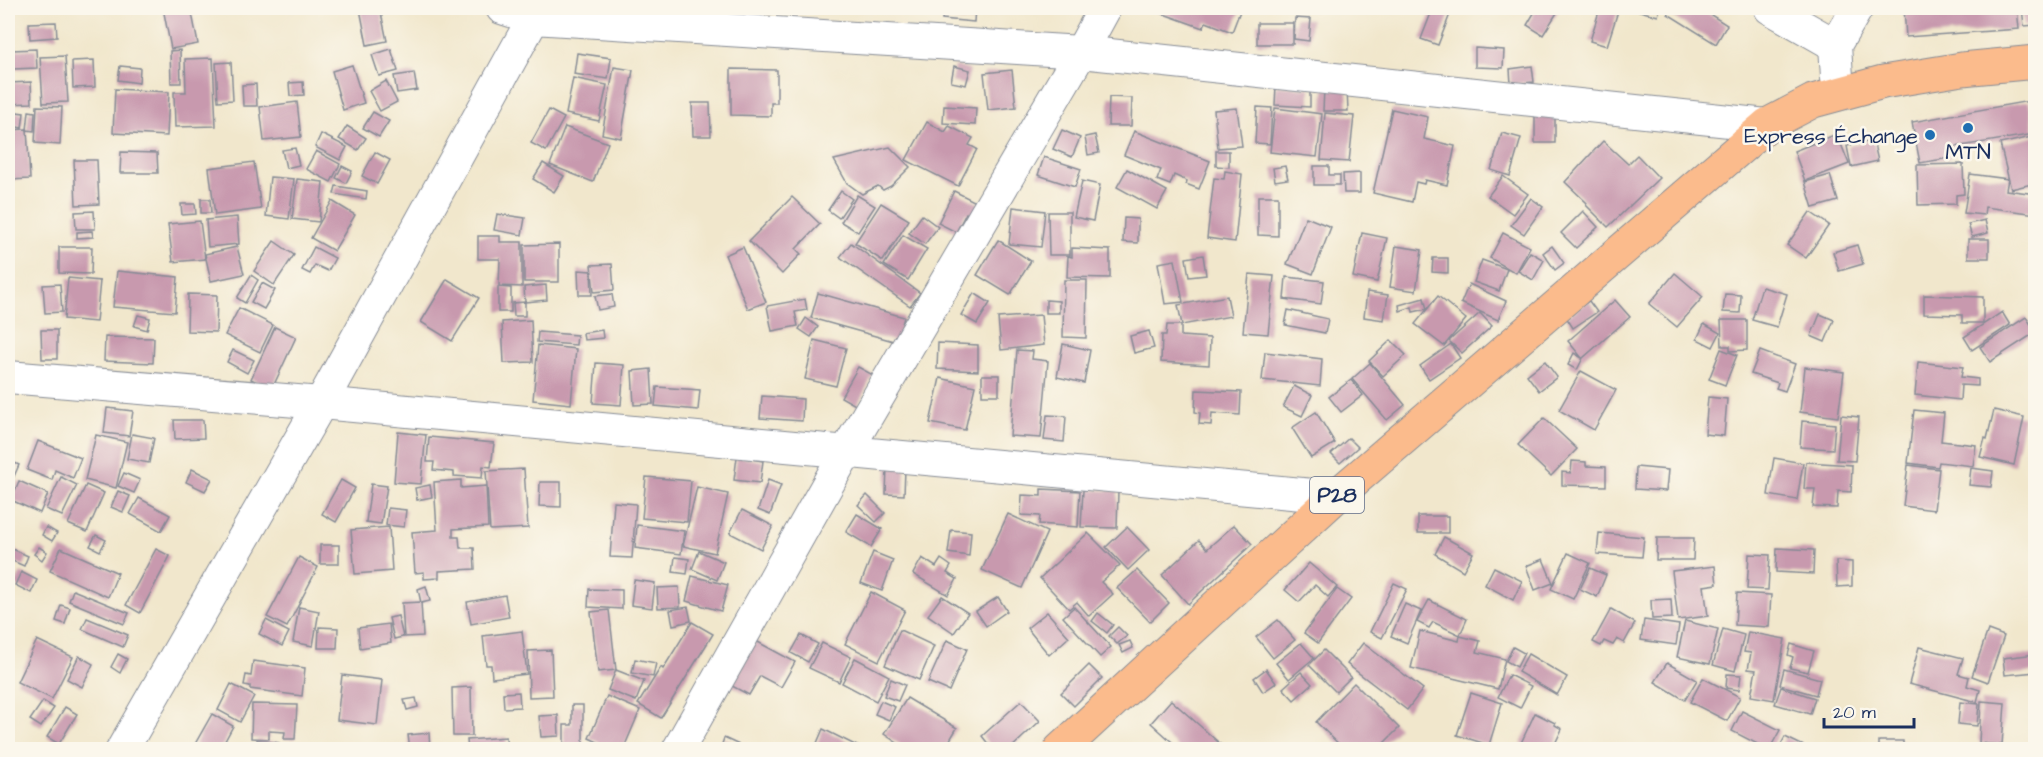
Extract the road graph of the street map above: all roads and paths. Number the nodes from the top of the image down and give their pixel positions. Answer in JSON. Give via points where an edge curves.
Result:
{"nodes":[{"id":1,"x":502,"y":8,"type":"edge"},
{"id":2,"x":1105,"y":8,"type":"edge"},
{"id":3,"x":1770,"y":8,"type":"edge"},
{"id":4,"x":1857,"y":8,"type":"edge"},
{"id":5,"x":536,"y":13,"type":"edge"},
{"id":6,"x":1835,"y":45,"type":"junction"},
{"id":7,"x":1082,"y":52,"type":"junction"},
{"id":8,"x":2036,"y":62,"type":"edge"},
{"id":9,"x":1839,"y":93,"type":"junction"},
{"id":10,"x":1767,"y":125,"type":"junction"},
{"id":11,"x":8,"y":377,"type":"edge"},
{"id":12,"x":321,"y":403,"type":"junction"},
{"id":13,"x":846,"y":452,"type":"junction"},
{"id":14,"x":1335,"y":497,"type":"junction"},
{"id":15,"x":122,"y":750,"type":"edge"},
{"id":16,"x":678,"y":750,"type":"edge"},
{"id":17,"x":1060,"y":750,"type":"edge"}],
"edges":[{"from":1,"to":5,"type":"street"},
{"from":2,"to":7,"type":"street"},
{"from":3,"to":6,"type":"street"},
{"from":4,"to":6,"type":"street"},
{"from":5,"to":7,"type":"street"},
{"from":5,"to":12,"type":"street"},
{"from":6,"to":9,"type":"street"},
{"from":7,"to":10,"type":"street"},
{"from":7,"to":13,"type":"street"},
{"from":8,"to":9,"type":"main road","via":[[1962,69]]},
{"from":9,"to":10,"type":"main road","via":[[1813,101]]},
{"from":10,"to":14,"type":"main road","number":"P28"},
{"from":11,"to":12,"type":"street"},
{"from":12,"to":13,"type":"street"},
{"from":12,"to":15,"type":"street"},
{"from":13,"to":14,"type":"street"},
{"from":13,"to":16,"type":"street"},
{"from":14,"to":17,"type":"main road","number":"P28"}]}
